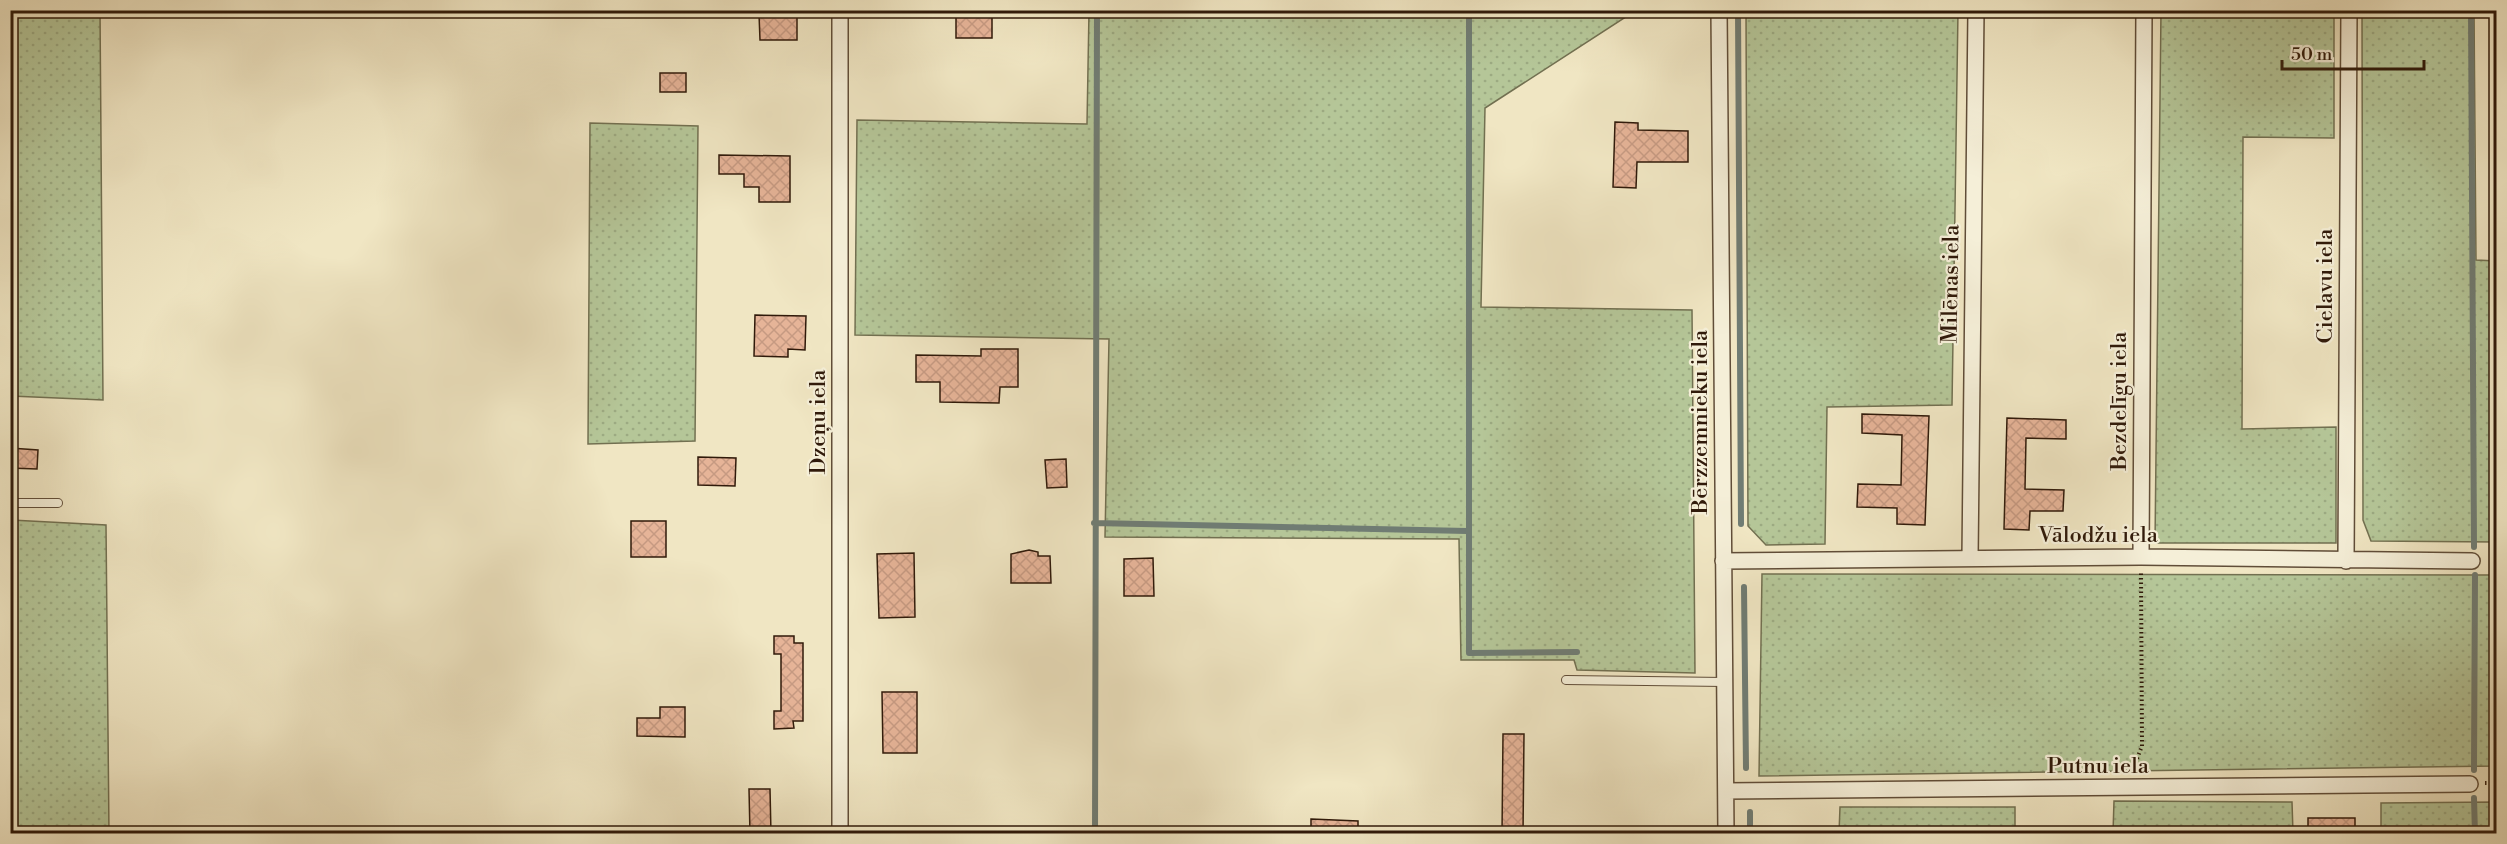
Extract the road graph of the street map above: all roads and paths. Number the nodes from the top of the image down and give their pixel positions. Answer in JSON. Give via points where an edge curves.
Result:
{"nodes":[{"id":1,"x":840,"y":10,"type":"edge"},
{"id":2,"x":1719,"y":10,"type":"edge"},
{"id":3,"x":1976,"y":10,"type":"edge"},
{"id":4,"x":2144,"y":10,"type":"edge"},
{"id":5,"x":2349,"y":10,"type":"edge"},
{"id":6,"x":10,"y":503,"type":"edge"},
{"id":7,"x":58,"y":504,"type":"dead end"},
{"id":8,"x":2141,"y":557,"type":"junction"},
{"id":9,"x":1970,"y":558,"type":"junction"},
{"id":10,"x":1723,"y":561,"type":"junction"},
{"id":11,"x":2346,"y":561,"type":"junction"},
{"id":12,"x":2472,"y":561,"type":"dead end"},
{"id":13,"x":1566,"y":680,"type":"dead end"},
{"id":14,"x":1725,"y":682,"type":"junction"},
{"id":15,"x":2470,"y":784,"type":"dead end"},
{"id":16,"x":2126,"y":789,"type":"junction"},
{"id":17,"x":1726,"y":791,"type":"junction"},
{"id":18,"x":840,"y":834,"type":"edge"},
{"id":19,"x":1726,"y":834,"type":"edge"}],
"edges":[{"from":1,"to":18,"type":"street","name":"Dzeņu iela"},
{"from":2,"to":10,"type":"street","name":"Bērzzemnieku iela"},
{"from":3,"to":9,"type":"street","name":"Milēnas iela"},
{"from":4,"to":8,"type":"street","name":"Bezdelīgu iela"},
{"from":5,"to":11,"type":"street","name":"Cielavu iela"},
{"from":6,"to":7,"type":"lane"},
{"from":8,"to":9,"type":"street","name":"Vālodžu iela"},
{"from":8,"to":11,"type":"street","name":"Vālodžu iela"},
{"from":8,"to":16,"type":"path","via":[[2142,746]]},
{"from":9,"to":10,"type":"street","name":"Vālodžu iela"},
{"from":10,"to":14,"type":"street","name":"Bērzzemnieku iela"},
{"from":11,"to":12,"type":"street","name":"Vālodžu iela"},
{"from":13,"to":14,"type":"lane"},
{"from":14,"to":17,"type":"street","name":"Bērzzemnieku iela"},
{"from":15,"to":16,"type":"street","name":"Putnu iela"},
{"from":16,"to":17,"type":"street","name":"Putnu iela"},
{"from":17,"to":19,"type":"street","name":"Bērzzemnieku iela"}]}
